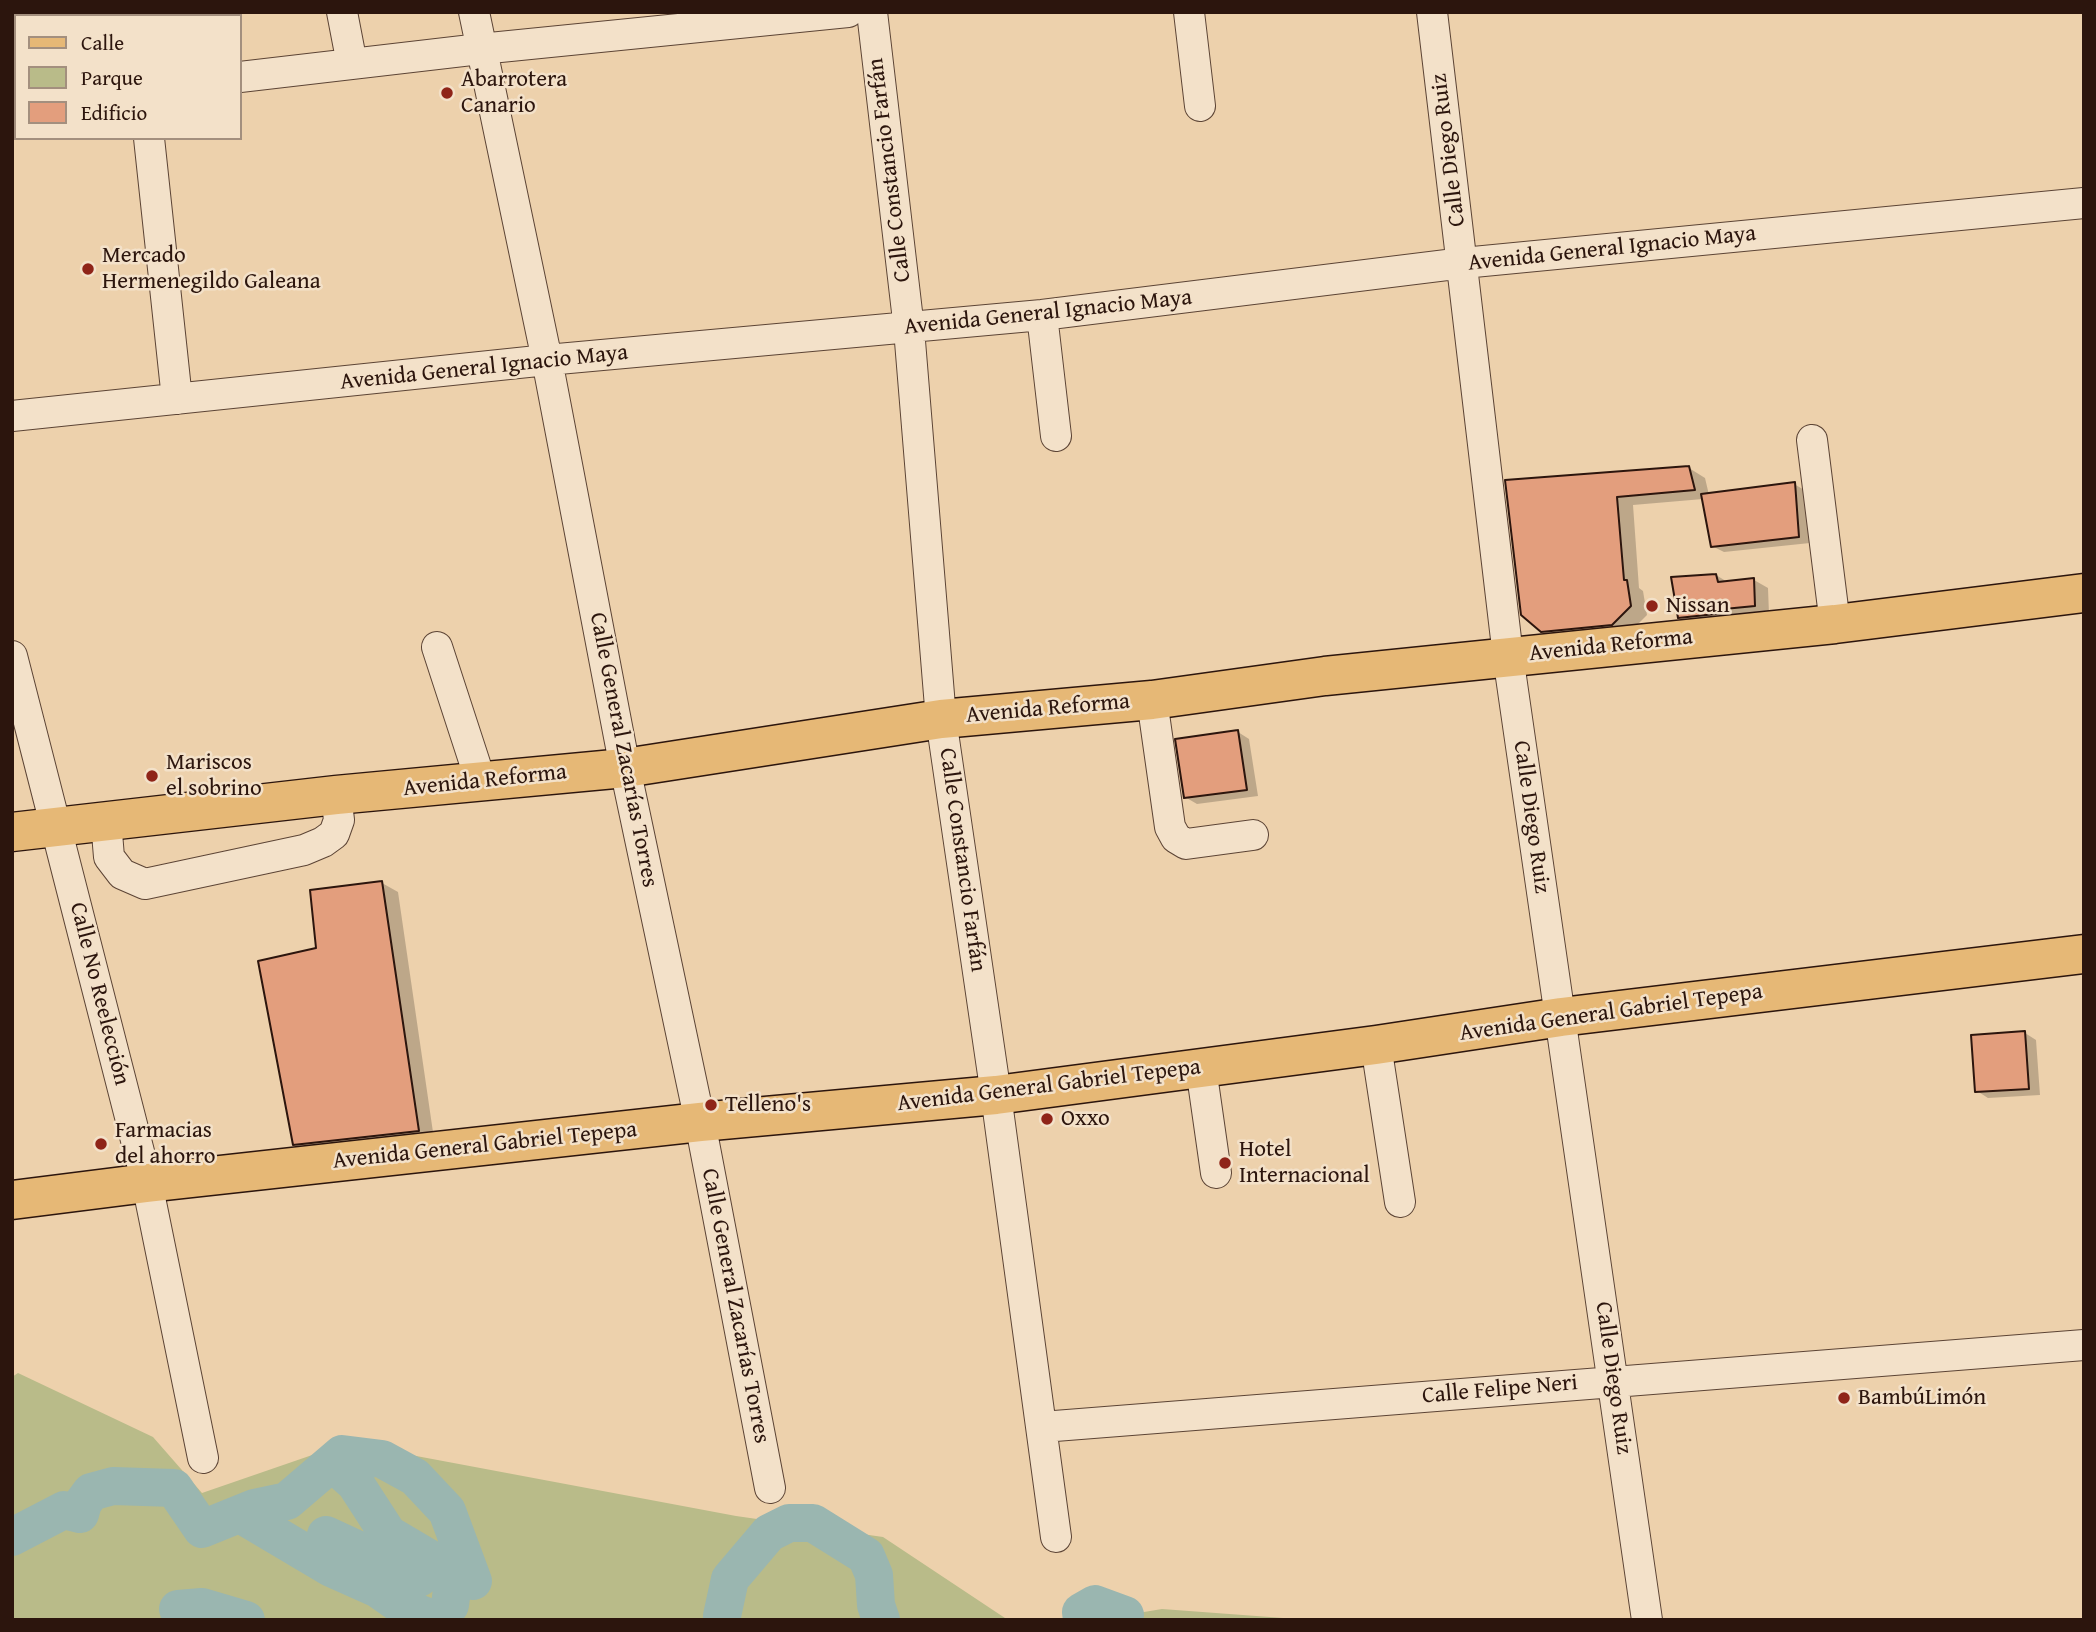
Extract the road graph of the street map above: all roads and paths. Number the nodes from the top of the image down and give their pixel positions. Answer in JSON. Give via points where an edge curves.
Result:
{"nodes":[{"id":1,"x":342,"y":12,"type":"edge"},
{"id":2,"x":474,"y":12,"type":"edge"},
{"id":3,"x":848,"y":12,"type":"edge"},
{"id":4,"x":872,"y":12,"type":"edge"},
{"id":5,"x":1189,"y":12,"type":"edge"},
{"id":6,"x":1432,"y":12,"type":"edge"},
{"id":7,"x":480,"y":49,"type":"junction"},
{"id":8,"x":352,"y":64,"type":"junction"},
{"id":9,"x":242,"y":77,"type":"edge"},
{"id":10,"x":1200,"y":106,"type":"dead end"},
{"id":11,"x":149,"y":140,"type":"edge"},
{"id":12,"x":2084,"y":203,"type":"edge"},
{"id":13,"x":1463,"y":263,"type":"junction"},
{"id":14,"x":1042,"y":315,"type":"junction"},
{"id":15,"x":909,"y":328,"type":"junction"},
{"id":16,"x":547,"y":360,"type":"junction"},
{"id":17,"x":177,"y":399,"type":"junction"},
{"id":18,"x":12,"y":416,"type":"edge"},
{"id":19,"x":1056,"y":436,"type":"dead end"},
{"id":20,"x":1812,"y":440,"type":"dead end"},
{"id":21,"x":2084,"y":593,"type":"edge"},
{"id":22,"x":1835,"y":624,"type":"junction"},
{"id":23,"x":438,"y":647,"type":"dead end"},
{"id":24,"x":12,"y":656,"type":"edge"},
{"id":25,"x":1508,"y":656,"type":"junction"},
{"id":26,"x":1152,"y":700,"type":"junction"},
{"id":27,"x":941,"y":719,"type":"junction"},
{"id":28,"x":625,"y":768,"type":"junction"},
{"id":29,"x":481,"y":782,"type":"junction"},
{"id":30,"x":336,"y":795,"type":"junction"},
{"id":31,"x":106,"y":821,"type":"junction"},
{"id":32,"x":56,"y":827,"type":"junction"},
{"id":33,"x":12,"y":832,"type":"edge"},
{"id":34,"x":1253,"y":835,"type":"dead end"},
{"id":35,"x":2084,"y":954,"type":"edge"},
{"id":36,"x":1560,"y":1017,"type":"junction"},
{"id":37,"x":1376,"y":1045,"type":"junction"},
{"id":38,"x":1201,"y":1068,"type":"junction"},
{"id":39,"x":996,"y":1095,"type":"junction"},
{"id":40,"x":700,"y":1122,"type":"junction"},
{"id":41,"x":1216,"y":1173,"type":"dead end"},
{"id":42,"x":147,"y":1183,"type":"junction"},
{"id":43,"x":12,"y":1200,"type":"edge"},
{"id":44,"x":1400,"y":1202,"type":"dead end"},
{"id":45,"x":2084,"y":1345,"type":"edge"},
{"id":46,"x":1614,"y":1381,"type":"junction"},
{"id":47,"x":1042,"y":1427,"type":"junction"},
{"id":48,"x":204,"y":1458,"type":"dead end"},
{"id":49,"x":770,"y":1488,"type":"dead end"},
{"id":50,"x":1056,"y":1537,"type":"dead end"},
{"id":51,"x":1647,"y":1620,"type":"edge"}],
"edges":[{"from":1,"to":8,"type":"street"},
{"from":2,"to":7,"type":"street","name":"Calle General Zacarías Torres"},
{"from":3,"to":7,"type":"street"},
{"from":4,"to":15,"type":"street","name":"Calle Constancio Farfán"},
{"from":5,"to":10,"type":"street"},
{"from":6,"to":13,"type":"street","name":"Calle Diego Ruiz"},
{"from":7,"to":8,"type":"street"},
{"from":7,"to":16,"type":"street","name":"Calle General Zacarías Torres"},
{"from":8,"to":9,"type":"street"},
{"from":11,"to":17,"type":"street"},
{"from":12,"to":13,"type":"street","name":"Avenida General Ignacio Maya"},
{"from":13,"to":14,"type":"street","name":"Avenida General Ignacio Maya"},
{"from":13,"to":25,"type":"street","name":"Calle Diego Ruiz"},
{"from":14,"to":15,"type":"street","name":"Avenida General Ignacio Maya"},
{"from":14,"to":19,"type":"street"},
{"from":15,"to":16,"type":"street","name":"Avenida General Ignacio Maya"},
{"from":15,"to":27,"type":"street","name":"Calle Constancio Farfán"},
{"from":16,"to":17,"type":"street","name":"Avenida General Ignacio Maya"},
{"from":16,"to":28,"type":"street","name":"Calle General Zacarías Torres"},
{"from":17,"to":18,"type":"street","name":"Avenida General Ignacio Maya"},
{"from":20,"to":22,"type":"street"},
{"from":21,"to":22,"type":"main road","name":"Avenida Reforma"},
{"from":22,"to":25,"type":"main road","name":"Avenida Reforma"},
{"from":23,"to":29,"type":"street"},
{"from":24,"to":32,"type":"street","name":"Calle No Reelección"},
{"from":25,"to":26,"type":"main road","name":"Avenida Reforma"},
{"from":25,"to":36,"type":"street","name":"Calle Diego Ruiz"},
{"from":26,"to":27,"type":"main road","name":"Avenida Reforma"},
{"from":26,"to":34,"type":"street","via":[[1170,827],[1176,838],[1186,844]]},
{"from":27,"to":28,"type":"main road","name":"Avenida Reforma"},
{"from":27,"to":39,"type":"street","name":"Calle Constancio Farfán"},
{"from":28,"to":29,"type":"main road","name":"Avenida Reforma"},
{"from":28,"to":40,"type":"street","name":"Calle General Zacarías Torres"},
{"from":29,"to":30,"type":"main road","name":"Avenida Reforma"},
{"from":30,"to":31,"type":"main road","name":"Avenida Reforma"},
{"from":30,"to":31,"type":"street","via":[[338,820],[334,834],[323,842],[145,884],[121,874],[109,857]]},
{"from":31,"to":32,"type":"main road","name":"Avenida Reforma"},
{"from":32,"to":33,"type":"main road","name":"Avenida Reforma"},
{"from":32,"to":42,"type":"street","name":"Calle No Reelección"},
{"from":35,"to":36,"type":"main road","name":"Avenida General Gabriel Tepepa"},
{"from":36,"to":37,"type":"main road","name":"Avenida General Gabriel Tepepa"},
{"from":36,"to":46,"type":"street","name":"Calle Diego Ruiz"},
{"from":37,"to":38,"type":"main road","name":"Avenida General Gabriel Tepepa"},
{"from":37,"to":44,"type":"street"},
{"from":38,"to":39,"type":"main road","name":"Avenida General Gabriel Tepepa"},
{"from":38,"to":41,"type":"street"},
{"from":39,"to":40,"type":"main road","name":"Avenida General Gabriel Tepepa"},
{"from":39,"to":47,"type":"street","name":"Calle Constancio Farfán"},
{"from":40,"to":42,"type":"main road","name":"Avenida General Gabriel Tepepa"},
{"from":40,"to":49,"type":"street","name":"Calle General Zacarías Torres"},
{"from":42,"to":43,"type":"main road","name":"Avenida General Gabriel Tepepa"},
{"from":42,"to":48,"type":"street","name":"Calle No Reelección"},
{"from":45,"to":46,"type":"street","name":"Calle Felipe Neri"},
{"from":46,"to":47,"type":"street","name":"Calle Felipe Neri"},
{"from":46,"to":51,"type":"street","name":"Calle Diego Ruiz"},
{"from":47,"to":50,"type":"street","name":"Calle Constancio Farfán"}]}
